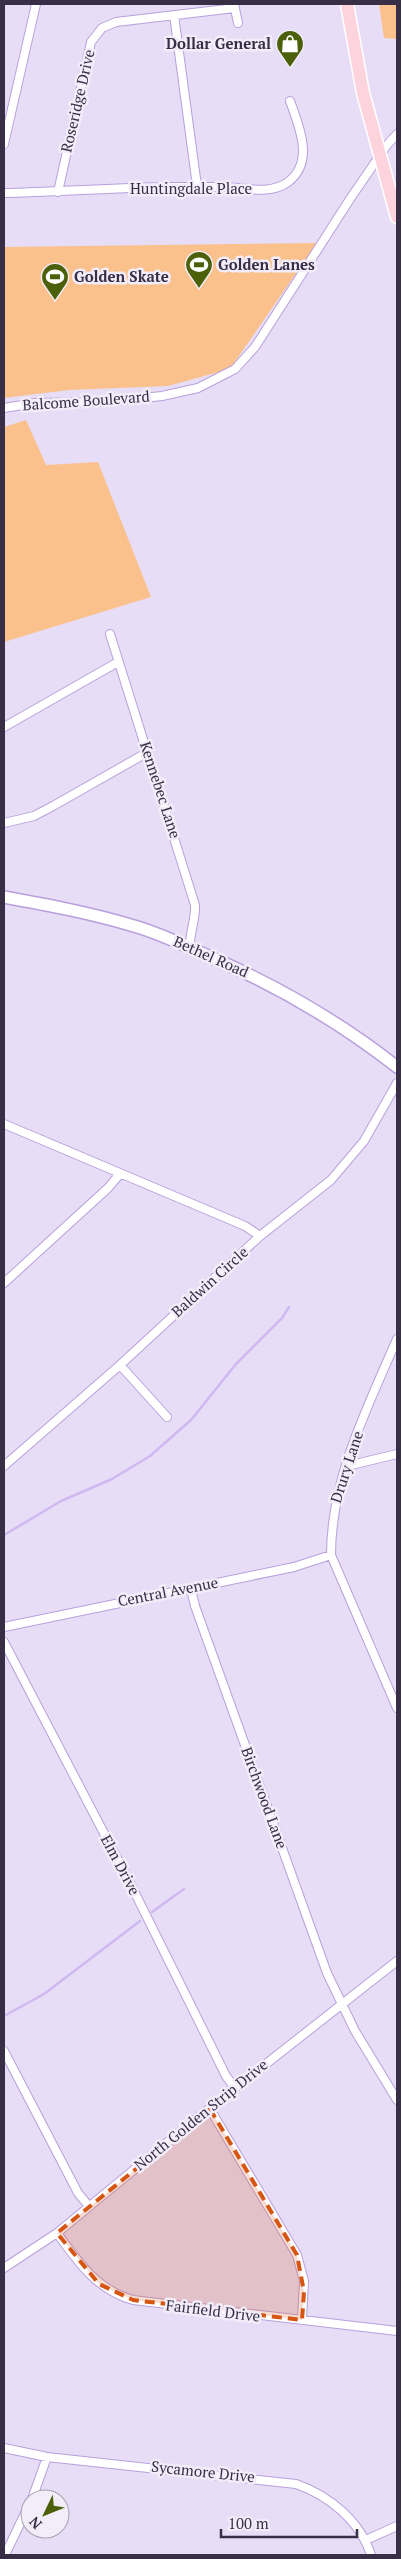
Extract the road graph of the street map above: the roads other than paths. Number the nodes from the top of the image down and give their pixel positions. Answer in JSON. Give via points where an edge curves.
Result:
{"nodes":[{"id":1,"x":36,"y":4,"type":"edge"},
{"id":2,"x":347,"y":4,"type":"edge"},
{"id":3,"x":235,"y":6,"type":"edge"},
{"id":4,"x":174,"y":15,"type":"junction"},
{"id":5,"x":238,"y":23,"type":"dead end"},
{"id":6,"x":290,"y":101,"type":"dead end"},
{"id":7,"x":397,"y":134,"type":"edge"},
{"id":8,"x":4,"y":144,"type":"edge"},
{"id":9,"x":380,"y":156,"type":"junction"},
{"id":10,"x":197,"y":186,"type":"junction"},
{"id":11,"x":4,"y":192,"type":"edge"},
{"id":12,"x":58,"y":192,"type":"junction"},
{"id":13,"x":397,"y":217,"type":"edge"},
{"id":14,"x":4,"y":408,"type":"edge"},
{"id":15,"x":110,"y":634,"type":"dead end"},
{"id":16,"x":118,"y":662,"type":"junction"},
{"id":17,"x":4,"y":727,"type":"edge"},
{"id":18,"x":148,"y":752,"type":"junction"},
{"id":19,"x":4,"y":823,"type":"edge"},
{"id":20,"x":4,"y":897,"type":"edge"},
{"id":21,"x":190,"y":948,"type":"junction"},
{"id":22,"x":397,"y":1067,"type":"edge"},
{"id":23,"x":397,"y":1083,"type":"edge"},
{"id":24,"x":4,"y":1124,"type":"edge"},
{"id":25,"x":119,"y":1175,"type":"junction"},
{"id":26,"x":260,"y":1236,"type":"junction"},
{"id":27,"x":4,"y":1283,"type":"edge"},
{"id":28,"x":397,"y":1339,"type":"edge"},
{"id":29,"x":120,"y":1365,"type":"junction"},
{"id":30,"x":167,"y":1417,"type":"dead end"},
{"id":31,"x":397,"y":1454,"type":"edge"},
{"id":32,"x":4,"y":1466,"type":"edge"},
{"id":33,"x":346,"y":1466,"type":"junction"},
{"id":34,"x":331,"y":1555,"type":"junction"},
{"id":35,"x":191,"y":1589,"type":"junction"},
{"id":36,"x":4,"y":1626,"type":"edge"},
{"id":37,"x":4,"y":1642,"type":"edge"},
{"id":38,"x":397,"y":1708,"type":"edge"},
{"id":39,"x":397,"y":1961,"type":"edge"},
{"id":40,"x":342,"y":2005,"type":"junction"},
{"id":41,"x":4,"y":2051,"type":"edge"},
{"id":42,"x":235,"y":2088,"type":"junction"},
{"id":43,"x":397,"y":2100,"type":"edge"},
{"id":44,"x":210,"y":2109,"type":"junction"},
{"id":45,"x":88,"y":2206,"type":"junction"},
{"id":46,"x":58,"y":2233,"type":"junction"},
{"id":47,"x":4,"y":2268,"type":"edge"},
{"id":48,"x":302,"y":2320,"type":"junction"},
{"id":49,"x":397,"y":2331,"type":"edge"},
{"id":50,"x":4,"y":2448,"type":"edge"},
{"id":51,"x":47,"y":2457,"type":"junction"},
{"id":52,"x":36,"y":2489,"type":"edge"},
{"id":53,"x":20,"y":2524,"type":"edge"},
{"id":54,"x":397,"y":2526,"type":"edge"},
{"id":55,"x":366,"y":2540,"type":"junction"},
{"id":56,"x":5,"y":2555,"type":"edge"},
{"id":57,"x":371,"y":2555,"type":"edge"}],
"edges":[{"from":1,"to":8,"type":"street"},
{"from":2,"to":9,"type":"main road","via":[[358,67]]},
{"from":3,"to":4,"type":"street","name":"Roseridge Drive"},
{"from":3,"to":5,"type":"street"},
{"from":4,"to":10,"type":"street"},
{"from":4,"to":12,"type":"street","name":"Roseridge Drive","via":[[116,22],[102,28],[91,42]]},
{"from":6,"to":10,"type":"street","name":"Huntingdale Place","via":[[301,134],[303,158],[288,182],[269,190]]},
{"from":7,"to":9,"type":"street","name":"Balcome Boulevard"},
{"from":9,"to":13,"type":"main road"},
{"from":9,"to":14,"type":"street","name":"Balcome Boulevard","via":[[255,347],[231,372],[198,388],[162,396],[104,402],[35,403]]},
{"from":10,"to":12,"type":"street","name":"Huntingdale Place"},
{"from":11,"to":12,"type":"street","name":"Huntingdale Place"},
{"from":15,"to":16,"type":"street","name":"Kennebec Lane"},
{"from":16,"to":17,"type":"street"},
{"from":16,"to":18,"type":"street","name":"Kennebec Lane"},
{"from":18,"to":19,"type":"street","via":[[34,816]]},
{"from":18,"to":21,"type":"street","name":"Kennebec Lane","via":[[195,905]]},
{"from":20,"to":21,"type":"street","name":"Bethel Road","via":[[136,926]]},
{"from":21,"to":22,"type":"street","name":"Bethel Road","via":[[304,1002]]},
{"from":23,"to":26,"type":"street","name":"Baldwin Circle","via":[[364,1141],[331,1180]]},
{"from":24,"to":25,"type":"street"},
{"from":25,"to":26,"type":"street","via":[[245,1226]]},
{"from":25,"to":27,"type":"street"},
{"from":26,"to":29,"type":"street","name":"Baldwin Circle"},
{"from":28,"to":33,"type":"street","name":"Drury Lane"},
{"from":29,"to":30,"type":"street"},
{"from":29,"to":32,"type":"street","name":"Baldwin Circle"},
{"from":31,"to":33,"type":"street"},
{"from":33,"to":34,"type":"street","name":"Drury Lane","via":[[335,1501]]},
{"from":34,"to":35,"type":"street","name":"Central Avenue","via":[[294,1567]]},
{"from":34,"to":38,"type":"street","name":"Drury Lane"},
{"from":35,"to":36,"type":"street","name":"Central Avenue"},
{"from":35,"to":40,"type":"street","name":"Birchwood Lane","via":[[246,1751],[327,1973]]},
{"from":37,"to":42,"type":"street","name":"Elm Drive"},
{"from":39,"to":40,"type":"street","name":"North Golden Strip Drive"},
{"from":40,"to":42,"type":"street","name":"North Golden Strip Drive"},
{"from":40,"to":43,"type":"street","name":"Birchwood Lane"},
{"from":41,"to":45,"type":"street","via":[[78,2193]]},
{"from":42,"to":44,"type":"street","name":"North Golden Strip Drive"},
{"from":44,"to":45,"type":"street","name":"North Golden Strip Drive"},
{"from":44,"to":48,"type":"street","via":[[297,2255],[304,2280]]},
{"from":45,"to":46,"type":"street","name":"North Golden Strip Drive"},
{"from":46,"to":47,"type":"street","name":"North Golden Strip Drive"},
{"from":46,"to":48,"type":"street","name":"Fairfield Drive","via":[[93,2279],[120,2296],[155,2304]]},
{"from":48,"to":49,"type":"street","name":"Fairfield Drive"},
{"from":50,"to":51,"type":"street","name":"Sycamore Drive"},
{"from":51,"to":52,"type":"street"},
{"from":51,"to":55,"type":"street","name":"Sycamore Drive","via":[[296,2484],[337,2506]]},
{"from":53,"to":56,"type":"street"},
{"from":54,"to":55,"type":"street"},
{"from":55,"to":57,"type":"street","name":"Sycamore Drive"}]}
